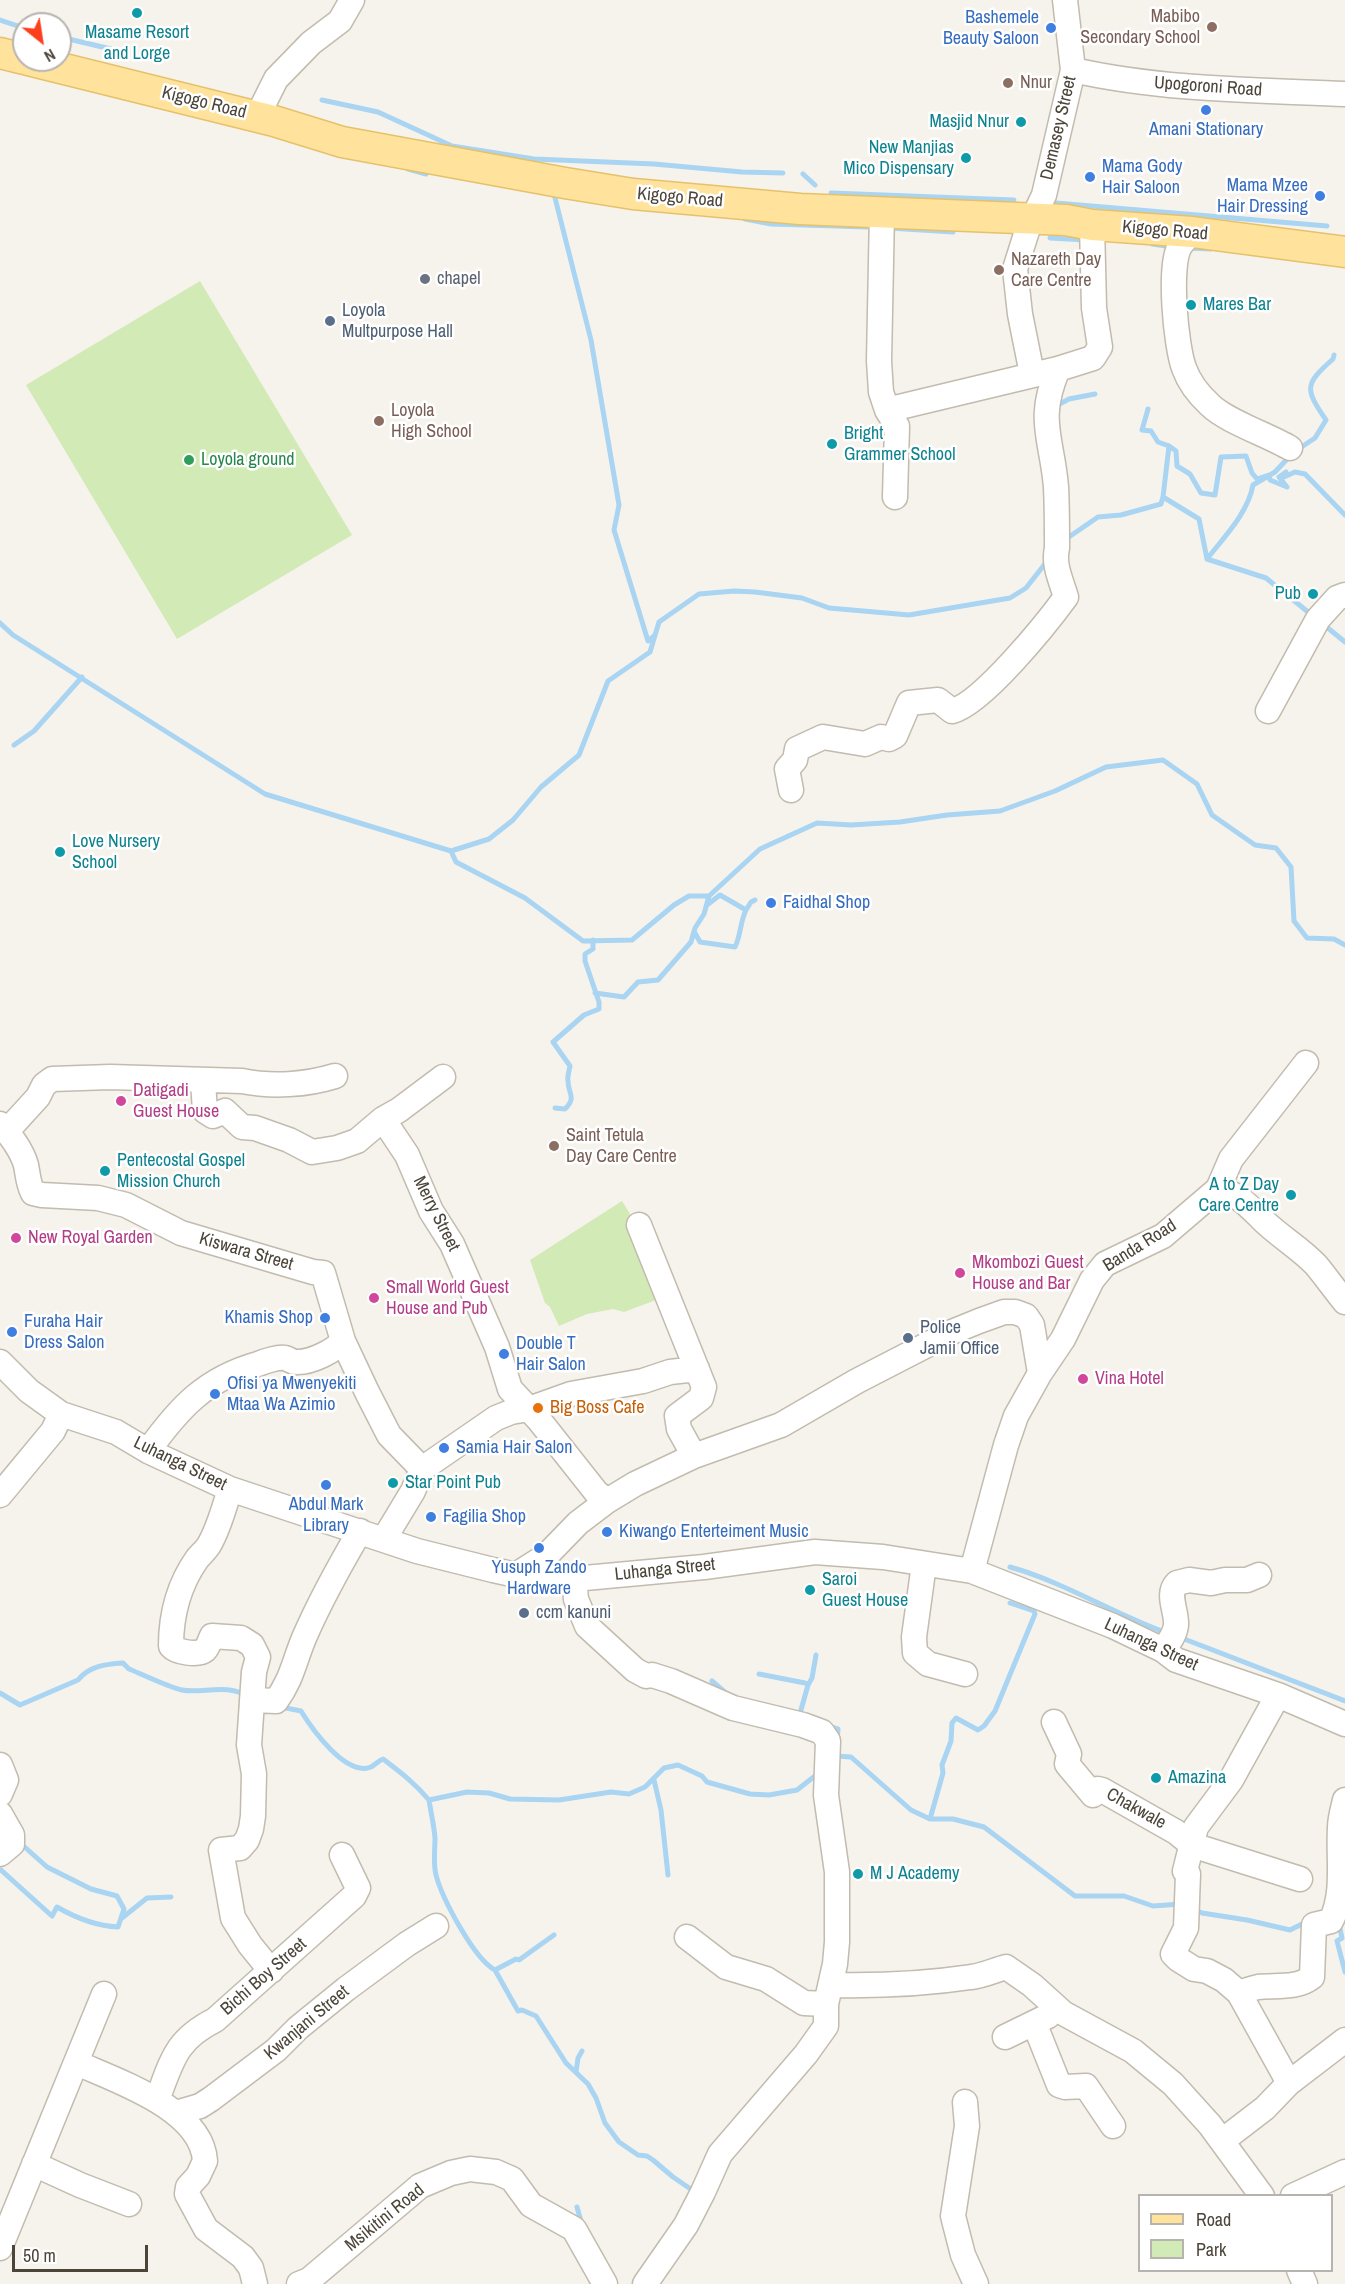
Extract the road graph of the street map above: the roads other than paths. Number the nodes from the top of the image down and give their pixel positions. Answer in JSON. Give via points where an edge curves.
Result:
{"nodes":[{"id":1,"x":352,"y":0,"type":"edge"},
{"id":2,"x":1065,"y":0,"type":"edge"},
{"id":3,"x":1073,"y":70,"type":"junction"},
{"id":4,"x":72,"y":71,"type":"edge"},
{"id":5,"x":1345,"y":94,"type":"edge"},
{"id":6,"x":257,"y":117,"type":"junction"},
{"id":7,"x":882,"y":212,"type":"junction"},
{"id":8,"x":1034,"y":219,"type":"junction"},
{"id":9,"x":1092,"y":225,"type":"junction"},
{"id":10,"x":1192,"y":232,"type":"junction"},
{"id":11,"x":1345,"y":252,"type":"edge"},
{"id":12,"x":1058,"y":369,"type":"junction"},
{"id":13,"x":1032,"y":374,"type":"junction"},
{"id":14,"x":887,"y":410,"type":"junction"},
{"id":15,"x":1290,"y":448,"type":"dead end"},
{"id":16,"x":895,"y":497,"type":"dead end"},
{"id":17,"x":1345,"y":595,"type":"edge"},
{"id":18,"x":1268,"y":711,"type":"dead end"},
{"id":19,"x":791,"y":790,"type":"dead end"},
{"id":20,"x":1306,"y":1063,"type":"dead end"},
{"id":21,"x":335,"y":1076,"type":"dead end"},
{"id":22,"x":443,"y":1077,"type":"dead end"},
{"id":23,"x":203,"y":1082,"type":"junction"},
{"id":24,"x":383,"y":1119,"type":"junction"},
{"id":25,"x":4,"y":1127,"type":"edge"},
{"id":26,"x":1218,"y":1189,"type":"junction"},
{"id":27,"x":639,"y":1225,"type":"dead end"},
{"id":28,"x":1345,"y":1302,"type":"edge"},
{"id":29,"x":343,"y":1341,"type":"junction"},
{"id":30,"x":0,"y":1362,"type":"edge"},
{"id":31,"x":697,"y":1369,"type":"junction"},
{"id":32,"x":1040,"y":1373,"type":"junction"},
{"id":33,"x":529,"y":1409,"type":"junction"},
{"id":34,"x":61,"y":1414,"type":"junction"},
{"id":35,"x":148,"y":1451,"type":"junction"},
{"id":36,"x":694,"y":1456,"type":"junction"},
{"id":37,"x":422,"y":1469,"type":"junction"},
{"id":38,"x":230,"y":1489,"type":"junction"},
{"id":39,"x":0,"y":1495,"type":"edge"},
{"id":40,"x":607,"y":1501,"type":"junction"},
{"id":41,"x":360,"y":1531,"type":"junction"},
{"id":42,"x":384,"y":1539,"type":"junction"},
{"id":43,"x":924,"y":1564,"type":"junction"},
{"id":44,"x":972,"y":1571,"type":"junction"},
{"id":45,"x":516,"y":1575,"type":"junction"},
{"id":46,"x":1259,"y":1575,"type":"dead end"},
{"id":47,"x":573,"y":1579,"type":"junction"},
{"id":48,"x":1163,"y":1650,"type":"junction"},
{"id":49,"x":965,"y":1674,"type":"dead end"},
{"id":50,"x":1278,"y":1695,"type":"junction"},
{"id":51,"x":253,"y":1700,"type":"junction"},
{"id":52,"x":1054,"y":1722,"type":"dead end"},
{"id":53,"x":1345,"y":1724,"type":"edge"},
{"id":54,"x":0,"y":1765,"type":"edge"},
{"id":55,"x":0,"y":1794,"type":"edge"},
{"id":56,"x":1345,"y":1800,"type":"edge"},
{"id":57,"x":0,"y":1814,"type":"edge"},
{"id":58,"x":1192,"y":1845,"type":"junction"},
{"id":59,"x":0,"y":1854,"type":"edge"},
{"id":60,"x":342,"y":1855,"type":"dead end"},
{"id":61,"x":1300,"y":1878,"type":"dead end"},
{"id":62,"x":436,"y":1926,"type":"dead end"},
{"id":63,"x":687,"y":1937,"type":"dead end"},
{"id":64,"x":270,"y":1971,"type":"junction"},
{"id":65,"x":1239,"y":1993,"type":"junction"},
{"id":66,"x":104,"y":1994,"type":"dead end"},
{"id":67,"x":828,"y":1995,"type":"junction"},
{"id":68,"x":1063,"y":2013,"type":"junction"},
{"id":69,"x":1039,"y":2020,"type":"junction"},
{"id":70,"x":1005,"y":2037,"type":"dead end"},
{"id":71,"x":1345,"y":2040,"type":"edge"},
{"id":72,"x":76,"y":2063,"type":"junction"},
{"id":73,"x":1290,"y":2083,"type":"junction"},
{"id":74,"x":965,"y":2102,"type":"dead end"},
{"id":75,"x":166,"y":2106,"type":"junction"},
{"id":76,"x":1113,"y":2126,"type":"dead end"},
{"id":77,"x":1222,"y":2141,"type":"junction"},
{"id":78,"x":34,"y":2164,"type":"junction"},
{"id":79,"x":1345,"y":2172,"type":"edge"},
{"id":80,"x":1261,"y":2194,"type":"edge"},
{"id":81,"x":1297,"y":2194,"type":"edge"},
{"id":82,"x":129,"y":2204,"type":"dead end"},
{"id":83,"x":0,"y":2248,"type":"edge"},
{"id":84,"x":255,"y":2284,"type":"edge"},
{"id":85,"x":299,"y":2284,"type":"edge"},
{"id":86,"x":605,"y":2284,"type":"edge"},
{"id":87,"x":645,"y":2284,"type":"edge"},
{"id":88,"x":976,"y":2284,"type":"edge"}],
"edges":[{"from":1,"to":6,"type":"street","via":[[340,21],[311,43],[276,79]]},
{"from":2,"to":3,"type":"street","name":"Demasey Street"},
{"from":3,"to":5,"type":"street","name":"Upogoroni Road","via":[[1119,80],[1211,89]]},
{"from":3,"to":8,"type":"street","name":"Demasey Street","via":[[1044,195]]},
{"from":4,"to":6,"type":"main road","name":"Kigogo Road"},
{"from":6,"to":7,"type":"main road","name":"Kigogo Road","via":[[342,142],[633,194]]},
{"from":7,"to":8,"type":"main road","name":"Kigogo Road"},
{"from":7,"to":14,"type":"street","via":[[879,361],[881,393]]},
{"from":8,"to":9,"type":"main road","name":"Kigogo Road"},
{"from":8,"to":13,"type":"street","name":"Demasey Street","via":[[1016,269]]},
{"from":9,"to":10,"type":"main road","name":"Kigogo Road"},
{"from":9,"to":12,"type":"street","via":[[1094,308],[1100,347],[1093,358]]},
{"from":10,"to":11,"type":"main road","name":"Kigogo Road"},
{"from":10,"to":15,"type":"street","via":[[1179,247],[1174,282],[1174,315],[1183,367],[1199,394],[1219,413]]},
{"from":12,"to":13,"type":"street"},
{"from":12,"to":19,"type":"street","via":[[1045,412],[1056,488],[1057,571],[1066,597],[989,687],[961,709],[952,711],[938,700],[909,703],[895,736],[889,739],[881,737],[865,744],[823,737],[797,749],[795,760],[787,769]]},
{"from":13,"to":14,"type":"street"},
{"from":14,"to":16,"type":"street","via":[[897,433]]},
{"from":17,"to":18,"type":"street","via":[[1337,598],[1318,619]]},
{"from":20,"to":26,"type":"street","via":[[1231,1159]]},
{"from":21,"to":23,"type":"street","via":[[280,1084]]},
{"from":22,"to":24,"type":"street"},
{"from":23,"to":24,"type":"street","via":[[205,1111],[213,1116],[225,1111],[242,1127],[289,1140],[312,1152],[357,1141]]},
{"from":23,"to":25,"type":"street","via":[[110,1077],[52,1079]]},
{"from":24,"to":33,"type":"street","name":"Merry Street","via":[[407,1155],[431,1211],[452,1244],[497,1347],[510,1389]]},
{"from":25,"to":29,"type":"street","name":"Kiswara Street","via":[[26,1163],[33,1193],[98,1198],[126,1205],[181,1233],[323,1273]]},
{"from":26,"to":28,"type":"street","via":[[1230,1191],[1293,1244],[1316,1265]]},
{"from":26,"to":32,"type":"street","name":"Banda Road","via":[[1163,1236],[1105,1264]]},
{"from":27,"to":31,"type":"street"},
{"from":29,"to":35,"type":"street","via":[[309,1361],[276,1359],[218,1380],[183,1406]]},
{"from":29,"to":37,"type":"street","name":"Kiswara Street","via":[[389,1435]]},
{"from":30,"to":34,"type":"street","name":"Luhanga Street","via":[[29,1391]]},
{"from":31,"to":33,"type":"street","via":[[571,1394]]},
{"from":31,"to":36,"type":"street","via":[[705,1387],[701,1398],[677,1416],[679,1429]]},
{"from":32,"to":36,"type":"street","via":[[1032,1325],[1020,1313],[1004,1312],[952,1332],[781,1425]]},
{"from":32,"to":44,"type":"street","name":"Banda Road","via":[[1009,1436]]},
{"from":33,"to":37,"type":"street","via":[[496,1418]]},
{"from":33,"to":40,"type":"street","name":"Merry Street"},
{"from":34,"to":35,"type":"street","name":"Luhanga Street","via":[[116,1432]]},
{"from":34,"to":39,"type":"street","via":[[53,1431]]},
{"from":35,"to":38,"type":"street","name":"Luhanga Street"},
{"from":36,"to":40,"type":"street"},
{"from":37,"to":42,"type":"street"},
{"from":38,"to":41,"type":"street","name":"Luhanga Street"},
{"from":38,"to":51,"type":"street","via":[[212,1539],[177,1596],[171,1646],[178,1651],[202,1652],[212,1636],[241,1638],[252,1645],[258,1657]]},
{"from":40,"to":45,"type":"street","via":[[578,1523],[546,1556]]},
{"from":41,"to":42,"type":"street","name":"Luhanga Street"},
{"from":41,"to":51,"type":"street","via":[[303,1639],[287,1685],[276,1701]]},
{"from":42,"to":45,"type":"street","name":"Luhanga Street"},
{"from":43,"to":44,"type":"street","name":"Luhanga Street"},
{"from":43,"to":47,"type":"street","name":"Luhanga Street","via":[[815,1552]]},
{"from":43,"to":49,"type":"street","via":[[915,1653],[928,1664]]},
{"from":44,"to":48,"type":"street","name":"Luhanga Street","via":[[1113,1626]]},
{"from":45,"to":47,"type":"street","name":"Luhanga Street"},
{"from":46,"to":48,"type":"street","via":[[1247,1580],[1177,1583],[1172,1593],[1176,1626]]},
{"from":47,"to":67,"type":"street","via":[[587,1626],[635,1670],[733,1708],[803,1725],[822,1732],[828,1741],[826,1795],[837,1872],[837,1942]]},
{"from":48,"to":50,"type":"street","name":"Luhanga Street","via":[[1176,1660]]},
{"from":50,"to":53,"type":"street","name":"Luhanga Street"},
{"from":50,"to":58,"type":"street","via":[[1231,1780],[1196,1827]]},
{"from":51,"to":64,"type":"street","via":[[249,1744],[254,1774],[251,1829],[240,1848],[221,1850],[233,1918]]},
{"from":52,"to":58,"type":"street","name":"Chakwale","via":[[1069,1754],[1066,1764],[1093,1795],[1102,1790]]},
{"from":54,"to":55,"type":"street","via":[[6,1780]]},
{"from":56,"to":65,"type":"street","via":[[1340,1830],[1338,1908],[1331,1921],[1314,1925],[1312,1977],[1296,1985],[1257,1987]]},
{"from":57,"to":59,"type":"street","via":[[12,1835],[12,1844]]},
{"from":58,"to":61,"type":"street","name":"Chakwale"},
{"from":58,"to":65,"type":"street","via":[[1185,1871],[1189,1882],[1186,1928],[1174,1956],[1194,1969],[1212,1973]]},
{"from":60,"to":64,"type":"street","name":"Bichi Boy Street","via":[[358,1888],[354,1896]]},
{"from":62,"to":75,"type":"street","name":"Kwanjani Street","via":[[346,1989],[276,2050],[211,2099],[200,2106]]},
{"from":63,"to":67,"type":"street","via":[[726,1967],[766,1979],[804,2003]]},
{"from":64,"to":75,"type":"street","name":"Bichi Boy Street","via":[[186,2040],[171,2060]]},
{"from":65,"to":73,"type":"street"},
{"from":66,"to":72,"type":"street"},
{"from":67,"to":68,"type":"street","via":[[972,1977],[1006,1967]]},
{"from":67,"to":87,"type":"street","via":[[826,2026],[720,2154],[686,2225]]},
{"from":68,"to":69,"type":"street"},
{"from":68,"to":77,"type":"street","via":[[1133,2051],[1173,2084]]},
{"from":69,"to":70,"type":"street"},
{"from":69,"to":76,"type":"street","via":[[1037,2030],[1059,2085],[1086,2086]]},
{"from":71,"to":73,"type":"street"},
{"from":72,"to":75,"type":"street"},
{"from":72,"to":78,"type":"street"},
{"from":73,"to":77,"type":"street"},
{"from":74,"to":88,"type":"street","via":[[967,2126],[953,2216],[963,2255]]},
{"from":75,"to":84,"type":"street","via":[[192,2131],[205,2155],[187,2194],[206,2229],[243,2257]]},
{"from":77,"to":80,"type":"street"},
{"from":78,"to":82,"type":"street"},
{"from":78,"to":83,"type":"street"},
{"from":79,"to":81,"type":"street"},
{"from":85,"to":86,"type":"street","name":"Msikitini Road","via":[[309,2280],[420,2186],[470,2169],[496,2172],[512,2179],[531,2205],[574,2229]]}]}
